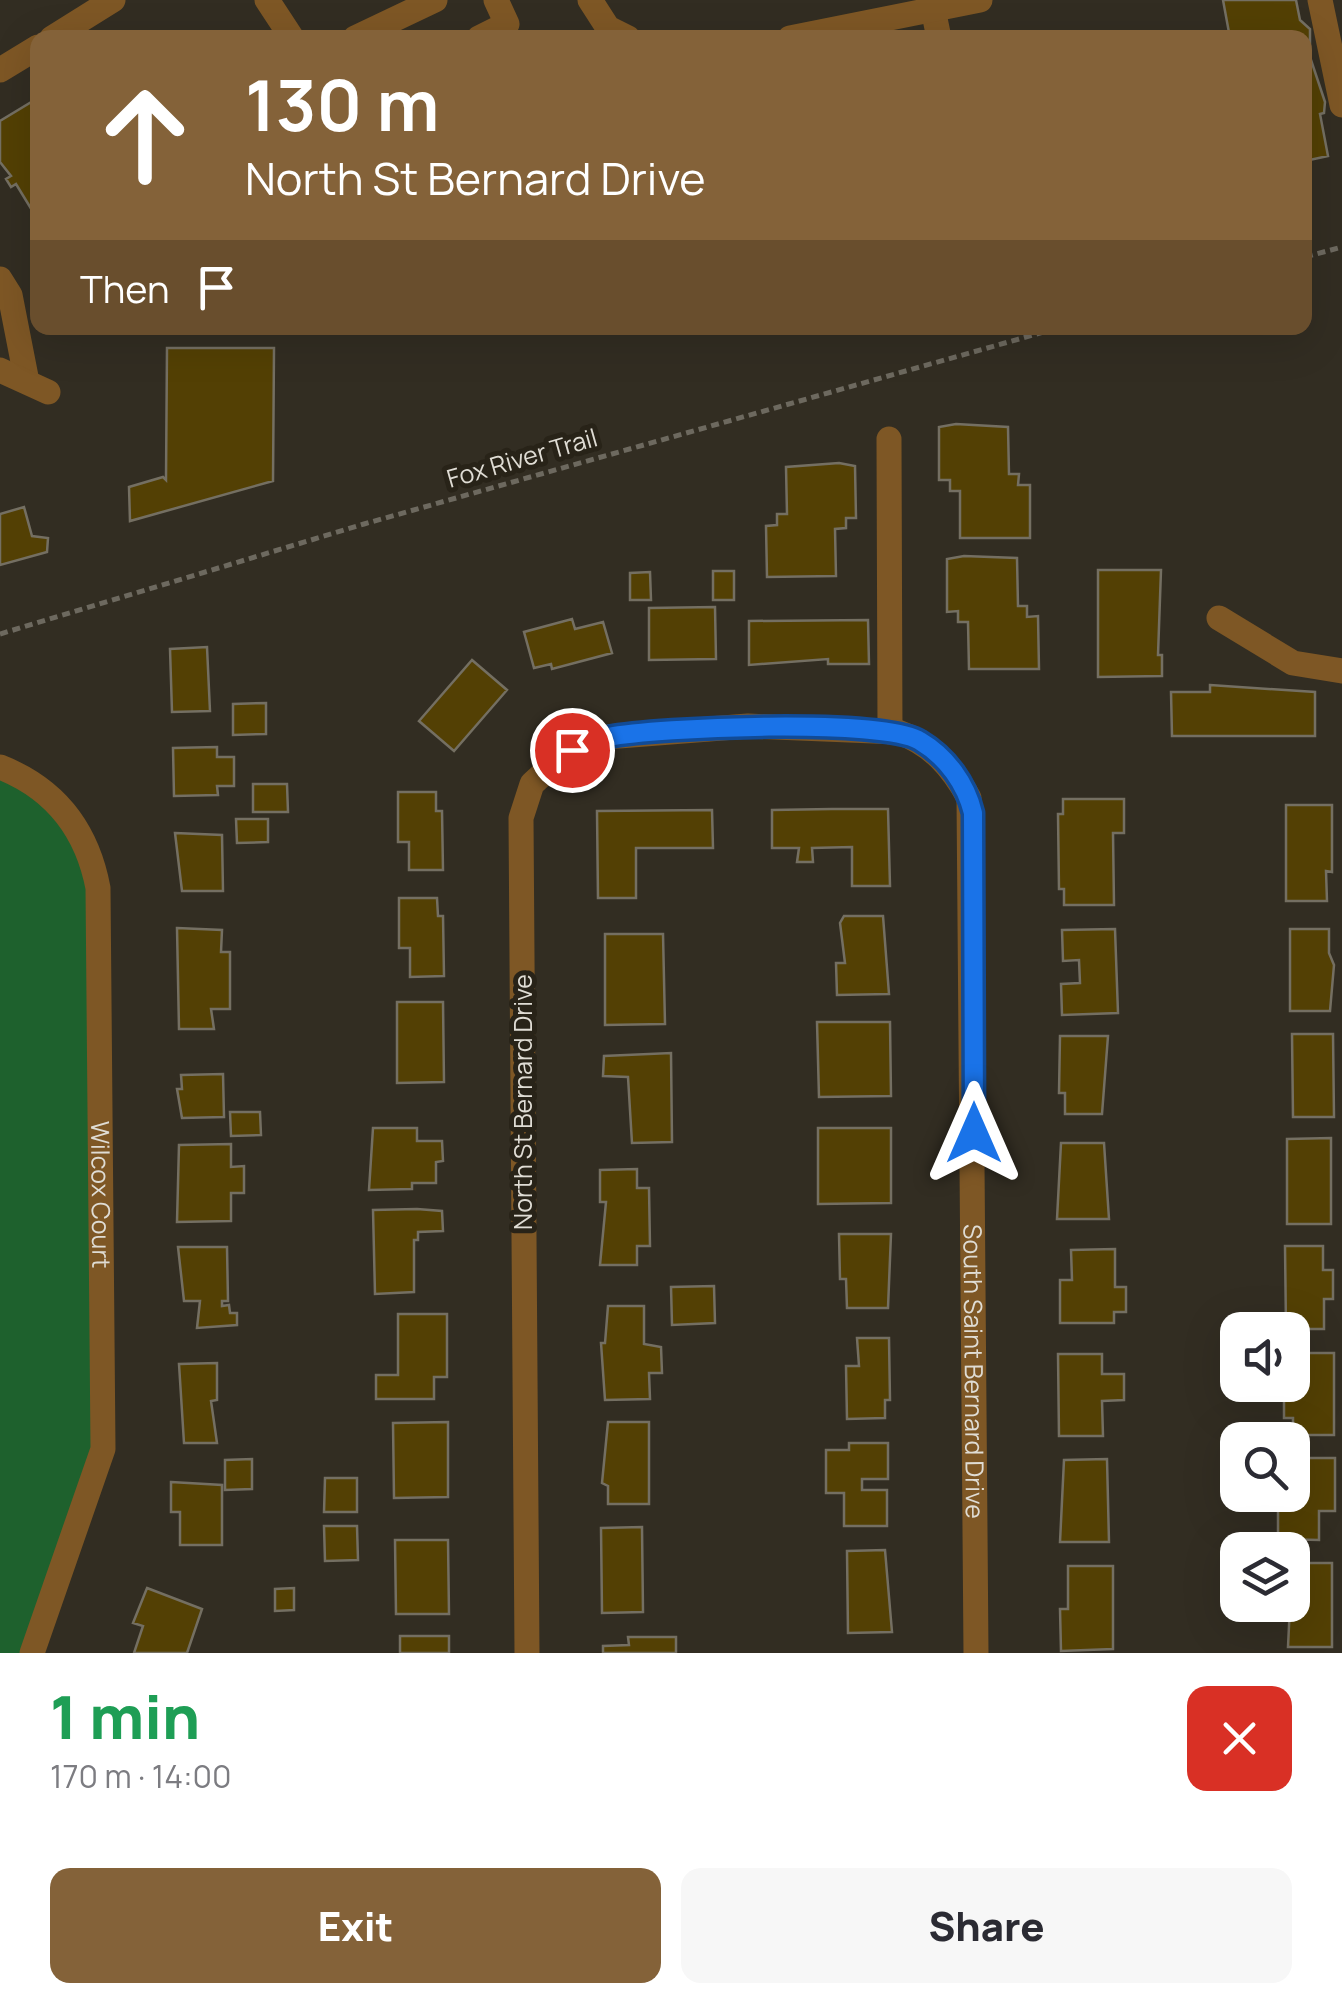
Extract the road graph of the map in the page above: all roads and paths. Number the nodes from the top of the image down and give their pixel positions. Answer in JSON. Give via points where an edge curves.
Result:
{"nodes":[{"id":1,"x":113,"y":0,"type":"edge"},
{"id":2,"x":267,"y":0,"type":"edge"},
{"id":3,"x":435,"y":0,"type":"edge"},
{"id":4,"x":496,"y":0,"type":"edge"},
{"id":5,"x":590,"y":0,"type":"edge"},
{"id":6,"x":980,"y":0,"type":"edge"},
{"id":7,"x":1321,"y":0,"type":"edge"},
{"id":8,"x":933,"y":9,"type":"junction"},
{"id":9,"x":65,"y":30,"type":"edge"},
{"id":10,"x":287,"y":30,"type":"edge"},
{"id":11,"x":372,"y":30,"type":"edge"},
{"id":12,"x":495,"y":30,"type":"edge"},
{"id":13,"x":612,"y":30,"type":"edge"},
{"id":14,"x":829,"y":30,"type":"edge"},
{"id":15,"x":937,"y":30,"type":"edge"},
{"id":16,"x":30,"y":51,"type":"edge"},
{"id":17,"x":0,"y":70,"type":"edge"},
{"id":18,"x":1342,"y":105,"type":"edge"},
{"id":19,"x":1342,"y":247,"type":"edge"},
{"id":20,"x":1312,"y":255,"type":"edge"},
{"id":21,"x":0,"y":279,"type":"edge"},
{"id":22,"x":1033,"y":335,"type":"edge"},
{"id":23,"x":0,"y":370,"type":"edge"},
{"id":24,"x":889,"y":439,"type":"dead end"},
{"id":25,"x":1220,"y":618,"type":"dead end"},
{"id":26,"x":0,"y":634,"type":"edge"},
{"id":27,"x":1342,"y":671,"type":"edge"},
{"id":28,"x":748,"y":726,"type":"joint"},
{"id":29,"x":890,"y":732,"type":"junction"},
{"id":30,"x":0,"y":767,"type":"edge"},
{"id":31,"x":32,"y":1653,"type":"edge"},
{"id":32,"x":527,"y":1653,"type":"edge"},
{"id":33,"x":976,"y":1653,"type":"edge"}],
"edges":[{"from":1,"to":9,"type":"street"},
{"from":2,"to":10,"type":"street"},
{"from":3,"to":11,"type":"street"},
{"from":4,"to":12,"type":"street","via":[[507,24]]},
{"from":5,"to":13,"type":"street"},
{"from":6,"to":8,"type":"street"},
{"from":7,"to":18,"type":"street"},
{"from":8,"to":14,"type":"street"},
{"from":8,"to":15,"type":"street"},
{"from":16,"to":17,"type":"street"},
{"from":19,"to":20,"type":"path"},
{"from":21,"to":23,"type":"street","via":[[38,387]]},
{"from":22,"to":26,"type":"path","name":"Fox River Trail"},
{"from":24,"to":29,"type":"street"},
{"from":25,"to":27,"type":"street","via":[[1293,663]]},
{"from":28,"to":29,"type":"street","name":"South Saint Bernard Drive"},
{"from":28,"to":32,"type":"street","name":"North St Bernard Drive","via":[[606,737],[572,750],[532,784],[521,818]]},
{"from":29,"to":33,"type":"street","name":"South Saint Bernard Drive","via":[[920,740],[948,764],[973,813]]},
{"from":30,"to":31,"type":"street","name":"Wilcox Court","via":[[34,782],[61,805],[82,836],[98,888],[103,1449]]}]}
